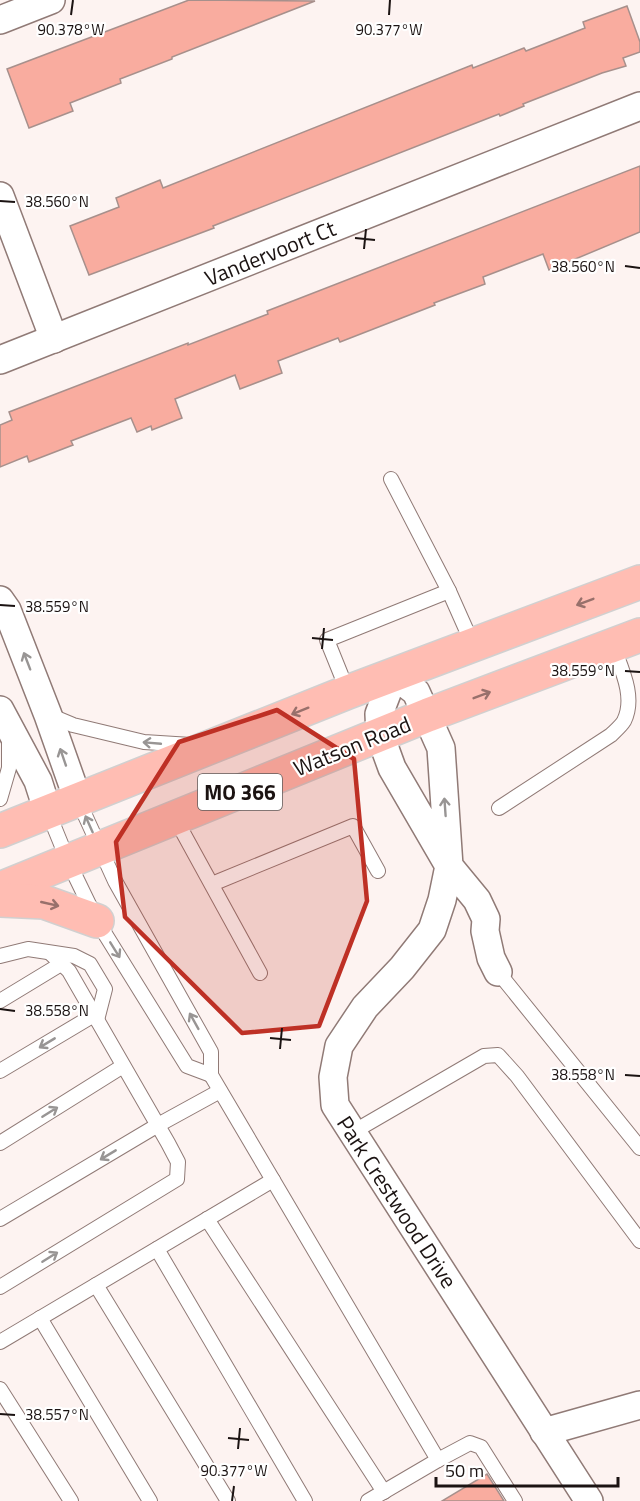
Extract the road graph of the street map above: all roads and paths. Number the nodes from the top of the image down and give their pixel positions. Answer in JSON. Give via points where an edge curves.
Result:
{"nodes":[{"id":1,"x":51,"y":0,"type":"edge"},
{"id":2,"x":0,"y":20,"type":"edge"},
{"id":3,"x":640,"y":106,"type":"edge"},
{"id":4,"x":0,"y":196,"type":"edge"},
{"id":5,"x":54,"y":339,"type":"junction"},
{"id":6,"x":0,"y":360,"type":"edge"},
{"id":7,"x":391,"y":479,"type":"dead end"},
{"id":8,"x":640,"y":582,"type":"edge"},
{"id":9,"x":449,"y":591,"type":"junction"},
{"id":10,"x":0,"y":600,"type":"edge"},
{"id":11,"x":626,"y":641,"type":"edge"},
{"id":12,"x":473,"y":645,"type":"junction"},
{"id":13,"x":394,"y":675,"type":"junction"},
{"id":14,"x":348,"y":692,"type":"junction"},
{"id":15,"x":48,"y":715,"type":"junction"},
{"id":16,"x":428,"y":715,"type":"junction"},
{"id":17,"x":5,"y":720,"type":"edge"},
{"id":18,"x":380,"y":735,"type":"junction"},
{"id":19,"x":211,"y":747,"type":"junction"},
{"id":20,"x":0,"y":799,"type":"edge"},
{"id":21,"x":78,"y":800,"type":"junction"},
{"id":22,"x":499,"y":808,"type":"dead end"},
{"id":23,"x":48,"y":813,"type":"junction"},
{"id":24,"x":175,"y":818,"type":"junction"},
{"id":25,"x":0,"y":831,"type":"edge"},
{"id":26,"x":99,"y":848,"type":"junction"},
{"id":27,"x":68,"y":861,"type":"junction"},
{"id":28,"x":449,"y":866,"type":"junction"},
{"id":29,"x":378,"y":871,"type":"dead end"},
{"id":30,"x":212,"y":884,"type":"junction"},
{"id":31,"x":0,"y":889,"type":"edge"},
{"id":32,"x":0,"y":900,"type":"edge"},
{"id":33,"x":97,"y":921,"type":"junction"},
{"id":34,"x":50,"y":953,"type":"junction"},
{"id":35,"x":0,"y":956,"type":"edge"},
{"id":36,"x":61,"y":964,"type":"junction"},
{"id":37,"x":498,"y":972,"type":"joint"},
{"id":38,"x":260,"y":973,"type":"dead end"},
{"id":39,"x":0,"y":1001,"type":"edge"},
{"id":40,"x":96,"y":1018,"type":"junction"},
{"id":41,"x":123,"y":1066,"type":"junction"},
{"id":42,"x":0,"y":1071,"type":"edge"},
{"id":43,"x":211,"y":1075,"type":"junction"},
{"id":44,"x":220,"y":1091,"type":"junction"},
{"id":45,"x":158,"y":1125,"type":"junction"},
{"id":46,"x":353,"y":1132,"type":"junction"},
{"id":47,"x":0,"y":1143,"type":"edge"},
{"id":48,"x":640,"y":1148,"type":"edge"},
{"id":49,"x":273,"y":1180,"type":"junction"},
{"id":50,"x":0,"y":1219,"type":"edge"},
{"id":51,"x":207,"y":1219,"type":"junction"},
{"id":52,"x":640,"y":1241,"type":"edge"},
{"id":53,"x":157,"y":1248,"type":"junction"},
{"id":54,"x":96,"y":1284,"type":"junction"},
{"id":55,"x":0,"y":1287,"type":"edge"},
{"id":56,"x":40,"y":1318,"type":"junction"},
{"id":57,"x":0,"y":1342,"type":"edge"},
{"id":58,"x":0,"y":1389,"type":"edge"},
{"id":59,"x":640,"y":1405,"type":"edge"},
{"id":60,"x":544,"y":1432,"type":"junction"},
{"id":61,"x":438,"y":1460,"type":"junction"},
{"id":62,"x":384,"y":1491,"type":"junction"},
{"id":63,"x":71,"y":1501,"type":"edge"},
{"id":64,"x":150,"y":1501,"type":"edge"},
{"id":65,"x":228,"y":1501,"type":"edge"},
{"id":66,"x":305,"y":1501,"type":"edge"},
{"id":67,"x":368,"y":1501,"type":"edge"},
{"id":68,"x":516,"y":1501,"type":"edge"},
{"id":69,"x":589,"y":1501,"type":"edge"}],
"edges":[{"from":1,"to":2,"type":"street"},
{"from":3,"to":5,"type":"street","name":"Vandervoort Ct"},
{"from":4,"to":5,"type":"street"},
{"from":5,"to":6,"type":"street","name":"Vandervoort Ct"},
{"from":7,"to":9,"type":"lane"},
{"from":8,"to":12,"type":"main road","number":"MO 366","one_way":true},
{"from":9,"to":12,"type":"lane"},
{"from":9,"to":14,"type":"lane","via":[[327,640]]},
{"from":15,"to":10,"type":"street","one_way":true},
{"from":16,"to":11,"type":"main road","name":"Watson Road","number":"MO 366","one_way":true},
{"from":11,"to":22,"type":"lane","via":[[624,721],[612,735]]},
{"from":12,"to":13,"type":"main road","number":"MO 366"},
{"from":13,"to":14,"type":"main road","number":"MO 366"},
{"from":13,"to":16,"type":"street","name":"Park Crestwood Drive","via":[[416,692]]},
{"from":13,"to":18,"type":"street","via":[[379,714]]},
{"from":14,"to":19,"type":"main road","number":"MO 366","one_way":true},
{"from":19,"to":15,"type":"lane","one_way":true,"via":[[144,742]]},
{"from":21,"to":15,"type":"street","one_way":true},
{"from":16,"to":18,"type":"main road","name":"Watson Road","number":"MO 366"},
{"from":28,"to":16,"type":"street","name":"Park Crestwood Drive","one_way":true,"via":[[441,748]]},
{"from":17,"to":20,"type":"lane","via":[[9,768]]},
{"from":17,"to":23,"type":"street","via":[[38,781]]},
{"from":18,"to":24,"type":"main road","name":"Watson Road","number":"MO 366"},
{"from":18,"to":28,"type":"street","via":[[393,768]]},
{"from":19,"to":21,"type":"main road","number":"MO 366"},
{"from":21,"to":23,"type":"main road","number":"MO 366"},
{"from":26,"to":21,"type":"lane","one_way":true},
{"from":23,"to":25,"type":"main road","number":"MO 366"},
{"from":23,"to":27,"type":"lane"},
{"from":24,"to":26,"type":"main road","name":"Watson Road","number":"MO 366"},
{"from":24,"to":30,"type":"lane"},
{"from":26,"to":27,"type":"main road","name":"Watson Road","number":"MO 366"},
{"from":43,"to":26,"type":"lane","one_way":true,"via":[[211,1052]]},
{"from":27,"to":31,"type":"main road","name":"Watson Road","number":"MO 366"},
{"from":27,"to":33,"type":"lane"},
{"from":28,"to":37,"type":"street","via":[[477,900],[486,919],[491,958]]},
{"from":28,"to":46,"type":"street","name":"Park Crestwood Drive","via":[[432,930],[365,1007],[339,1046],[333,1077],[335,1105]]},
{"from":29,"to":30,"type":"lane","via":[[353,826]]},
{"from":30,"to":38,"type":"lane"},
{"from":32,"to":33,"type":"main road","one_way":true,"via":[[44,902]]},
{"from":33,"to":43,"type":"lane","one_way":true,"via":[[187,1066]]},
{"from":34,"to":35,"type":"lane","via":[[28,949]]},
{"from":34,"to":36,"type":"lane"},
{"from":34,"to":40,"type":"lane","via":[[74,956],[90,964],[105,989]]},
{"from":36,"to":39,"type":"lane"},
{"from":36,"to":40,"type":"lane"},
{"from":37,"to":48,"type":"lane"},
{"from":40,"to":41,"type":"lane"},
{"from":40,"to":42,"type":"lane","one_way":true},
{"from":41,"to":45,"type":"lane"},
{"from":47,"to":41,"type":"lane","one_way":true},
{"from":43,"to":44,"type":"lane"},
{"from":44,"to":45,"type":"lane"},
{"from":44,"to":49,"type":"lane"},
{"from":45,"to":50,"type":"lane","one_way":true},
{"from":55,"to":45,"type":"lane","one_way":true,"via":[[177,1179],[178,1162]]},
{"from":46,"to":52,"type":"lane","via":[[484,1056],[498,1055]]},
{"from":46,"to":60,"type":"street","name":"Park Crestwood Drive"},
{"from":49,"to":51,"type":"lane"},
{"from":49,"to":61,"type":"lane"},
{"from":51,"to":53,"type":"lane"},
{"from":51,"to":62,"type":"lane"},
{"from":53,"to":54,"type":"lane"},
{"from":53,"to":66,"type":"lane"},
{"from":54,"to":56,"type":"lane"},
{"from":54,"to":65,"type":"lane"},
{"from":56,"to":57,"type":"lane"},
{"from":56,"to":64,"type":"lane"},
{"from":58,"to":63,"type":"lane"},
{"from":59,"to":60,"type":"street"},
{"from":60,"to":69,"type":"street","name":"Park Crestwood Drive"},
{"from":61,"to":62,"type":"lane"},
{"from":61,"to":68,"type":"lane","via":[[470,1443],[481,1447]]},
{"from":62,"to":67,"type":"lane"}]}
